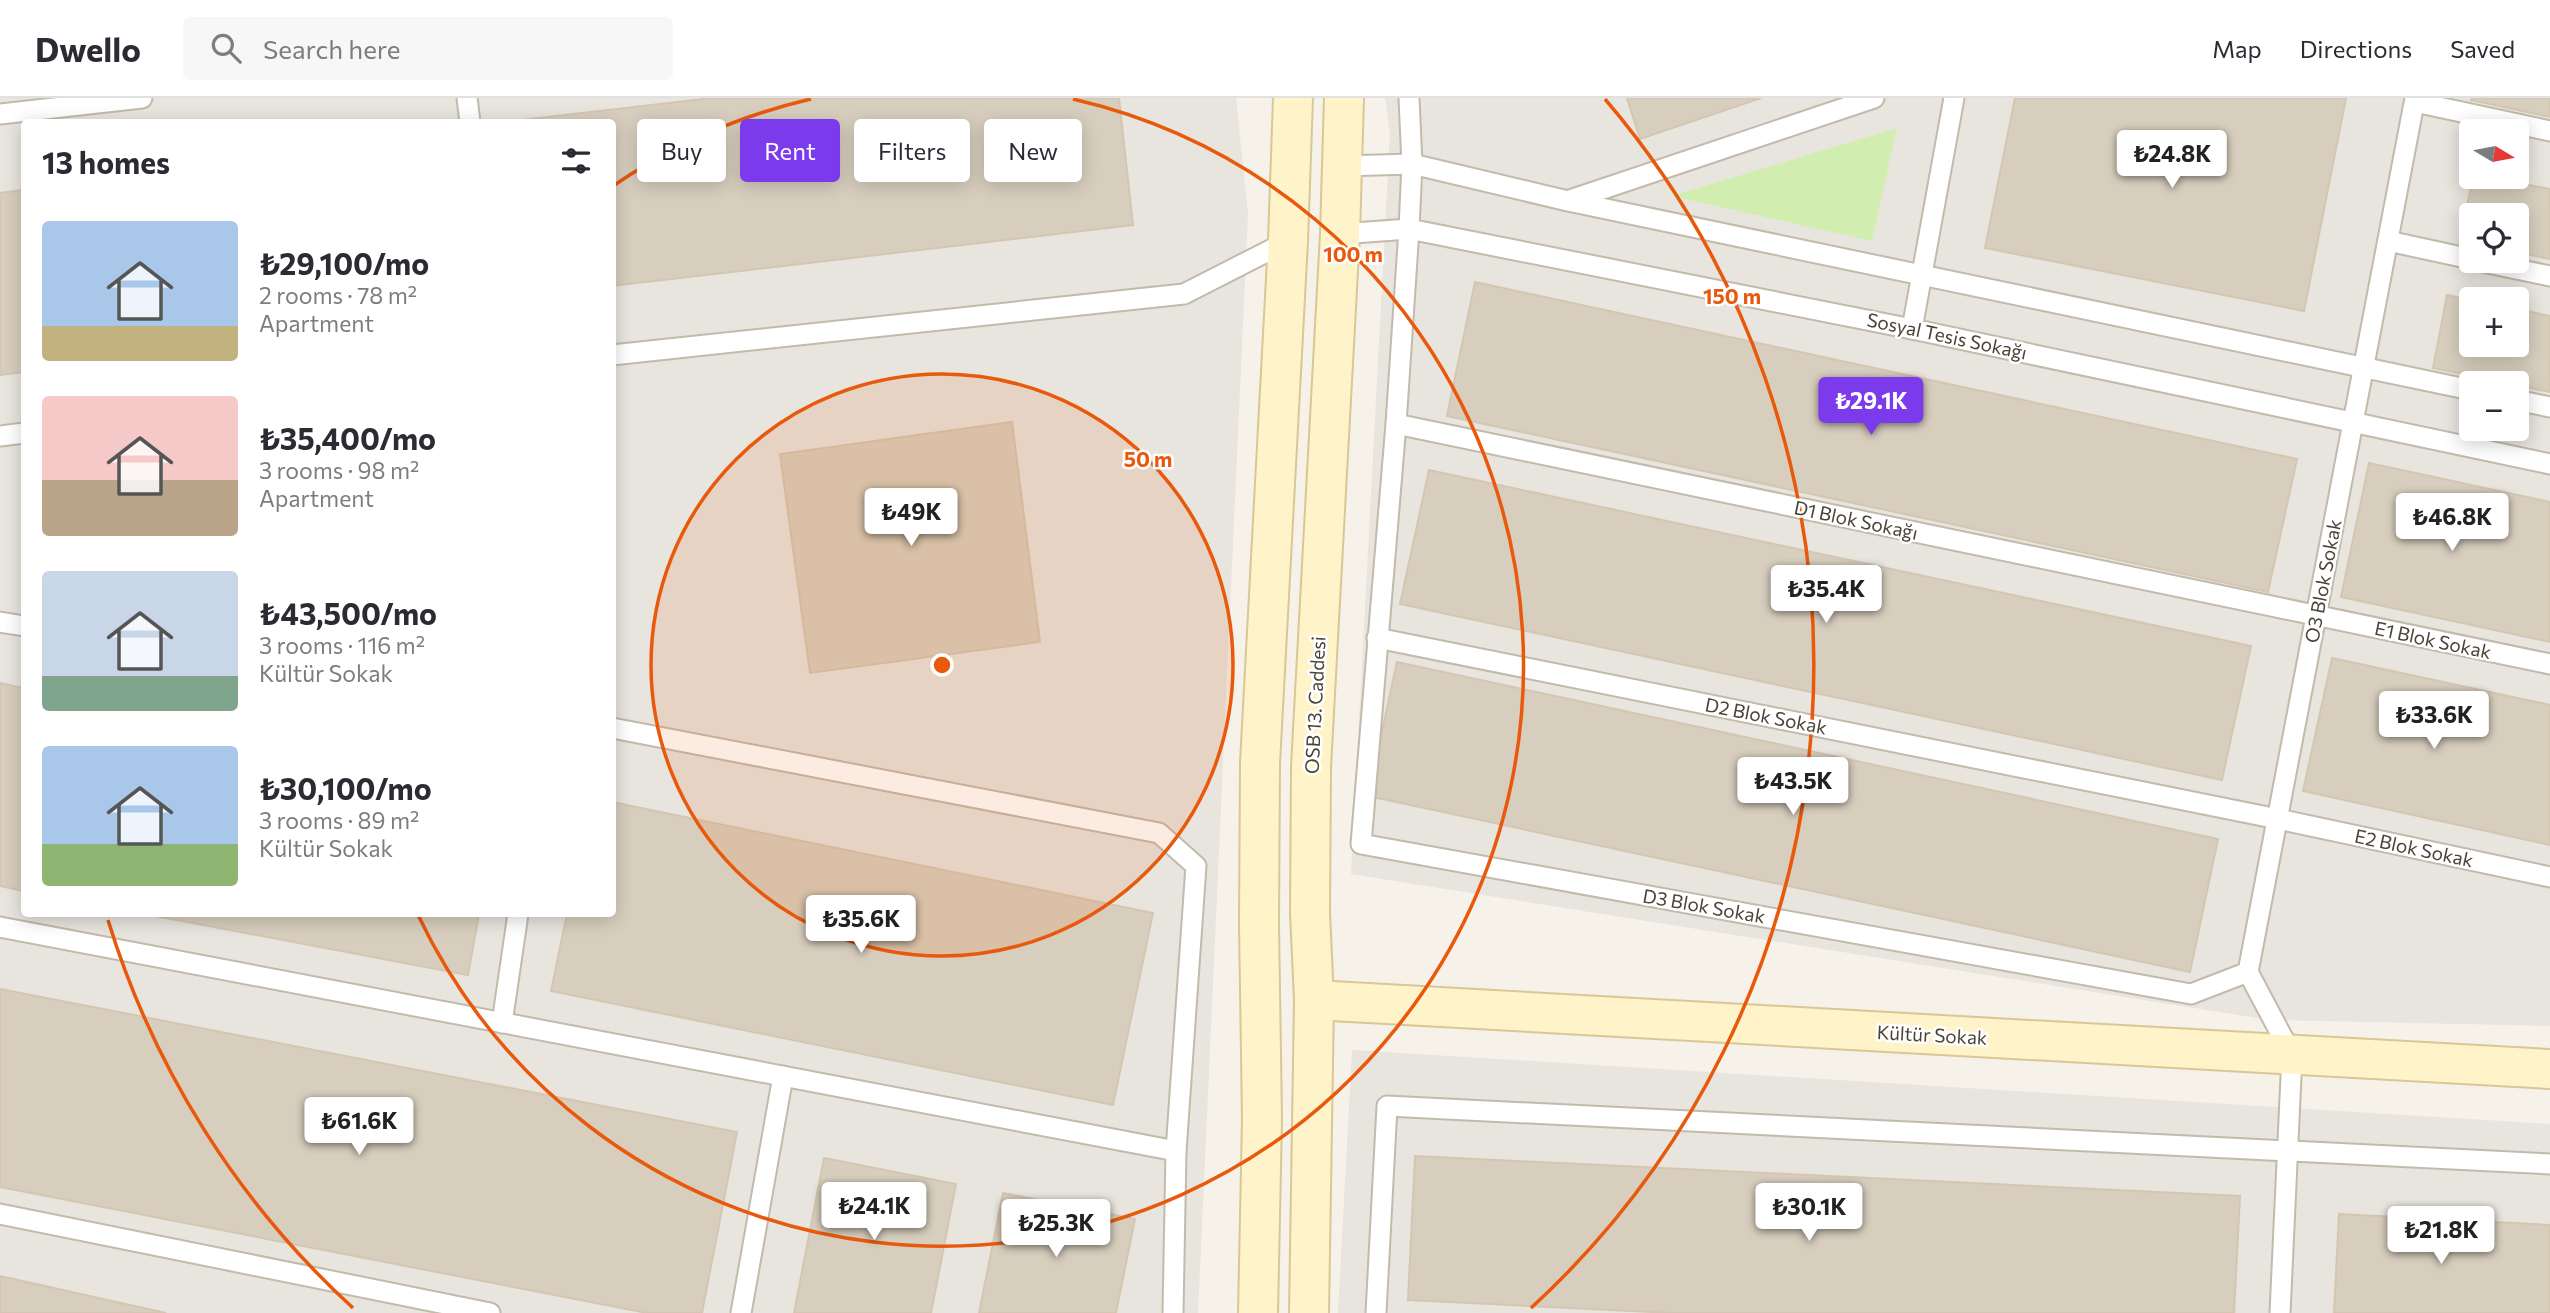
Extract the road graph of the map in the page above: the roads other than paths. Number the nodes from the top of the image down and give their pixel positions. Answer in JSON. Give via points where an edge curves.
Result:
{"nodes":[{"id":1,"x":142,"y":98,"type":"edge"},
{"id":2,"x":467,"y":98,"type":"edge"},
{"id":3,"x":1293,"y":98,"type":"edge"},
{"id":4,"x":1345,"y":98,"type":"edge"},
{"id":5,"x":1409,"y":98,"type":"edge"},
{"id":6,"x":1874,"y":98,"type":"edge"},
{"id":7,"x":1954,"y":98,"type":"edge"},
{"id":8,"x":2415,"y":100,"type":"edge"},
{"id":9,"x":0,"y":114,"type":"edge"},
{"id":10,"x":470,"y":119,"type":"edge"},
{"id":11,"x":2550,"y":131,"type":"edge"},
{"id":12,"x":1412,"y":164,"type":"junction"},
{"id":13,"x":1343,"y":166,"type":"junction"},
{"id":14,"x":1291,"y":174,"type":"junction"},
{"id":15,"x":1568,"y":201,"type":"junction"},
{"id":16,"x":1409,"y":229,"type":"junction"},
{"id":17,"x":1340,"y":234,"type":"junction"},
{"id":18,"x":1288,"y":241,"type":"junction"},
{"id":19,"x":2388,"y":241,"type":"junction"},
{"id":20,"x":2459,"y":256,"type":"edge"},
{"id":21,"x":2529,"y":272,"type":"edge"},
{"id":22,"x":1922,"y":275,"type":"junction"},
{"id":23,"x":2550,"y":276,"type":"edge"},
{"id":24,"x":1912,"y":329,"type":"junction"},
{"id":25,"x":616,"y":355,"type":"edge"},
{"id":26,"x":2364,"y":368,"type":"junction"},
{"id":27,"x":2459,"y":388,"type":"edge"},
{"id":28,"x":2529,"y":403,"type":"edge"},
{"id":29,"x":2550,"y":407,"type":"edge"},
{"id":30,"x":2354,"y":422,"type":"junction"},
{"id":31,"x":1396,"y":424,"type":"junction"},
{"id":32,"x":21,"y":433,"type":"edge"},
{"id":33,"x":0,"y":436,"type":"edge"},
{"id":34,"x":2550,"y":464,"type":"edge"},
{"id":35,"x":2316,"y":615,"type":"junction"},
{"id":36,"x":0,"y":622,"type":"edge"},
{"id":37,"x":21,"y":626,"type":"edge"},
{"id":38,"x":1377,"y":638,"type":"junction"},
{"id":39,"x":2550,"y":664,"type":"edge"},
{"id":40,"x":616,"y":730,"type":"edge"},
{"id":41,"x":2278,"y":819,"type":"junction"},
{"id":42,"x":2550,"y":877,"type":"edge"},
{"id":43,"x":518,"y":917,"type":"edge"},
{"id":44,"x":0,"y":927,"type":"edge"},
{"id":45,"x":2248,"y":972,"type":"junction"},
{"id":46,"x":1314,"y":1000,"type":"junction"},
{"id":47,"x":502,"y":1023,"type":"junction"},
{"id":48,"x":2292,"y":1055,"type":"junction"},
{"id":49,"x":2550,"y":1069,"type":"edge"},
{"id":50,"x":783,"y":1076,"type":"junction"},
{"id":51,"x":1175,"y":1151,"type":"junction"},
{"id":52,"x":2287,"y":1151,"type":"junction"},
{"id":53,"x":2550,"y":1164,"type":"edge"},
{"id":54,"x":0,"y":1214,"type":"edge"},
{"id":55,"x":490,"y":1313,"type":"edge"},
{"id":56,"x":741,"y":1313,"type":"edge"},
{"id":57,"x":1173,"y":1313,"type":"edge"},
{"id":58,"x":1258,"y":1313,"type":"edge"},
{"id":59,"x":1309,"y":1313,"type":"edge"},
{"id":60,"x":1376,"y":1313,"type":"edge"},
{"id":61,"x":2280,"y":1313,"type":"edge"}],
"edges":[{"from":1,"to":9,"type":"lane"},
{"from":2,"to":10,"type":"lane"},
{"from":3,"to":14,"type":"street"},
{"from":4,"to":13,"type":"street","name":"OSB 13. Caddesi"},
{"from":5,"to":12,"type":"lane"},
{"from":6,"to":15,"type":"lane"},
{"from":7,"to":22,"type":"lane"},
{"from":8,"to":11,"type":"lane"},
{"from":8,"to":19,"type":"lane","name":"O3 Blok Sokak"},
{"from":12,"to":13,"type":"lane"},
{"from":12,"to":15,"type":"lane"},
{"from":12,"to":16,"type":"lane"},
{"from":13,"to":14,"type":"street"},
{"from":13,"to":17,"type":"street","name":"OSB 13. Caddesi"},
{"from":14,"to":18,"type":"street"},
{"from":15,"to":22,"type":"lane"},
{"from":16,"to":17,"type":"lane","name":"Sosyal Tesis Sokağı"},
{"from":16,"to":24,"type":"lane","name":"Sosyal Tesis Sokağı"},
{"from":16,"to":31,"type":"lane"},
{"from":17,"to":18,"type":"street"},
{"from":17,"to":46,"type":"street","name":"OSB 13. Caddesi","via":[[1311,767]]},
{"from":18,"to":25,"type":"lane","via":[[1184,294]]},
{"from":18,"to":58,"type":"street","via":[[1260,763]]},
{"from":19,"to":20,"type":"lane"},
{"from":19,"to":26,"type":"lane","name":"O3 Blok Sokak"},
{"from":21,"to":23,"type":"lane"},
{"from":22,"to":24,"type":"lane"},
{"from":22,"to":26,"type":"lane"},
{"from":24,"to":30,"type":"lane","name":"Sosyal Tesis Sokağı"},
{"from":26,"to":27,"type":"lane"},
{"from":26,"to":30,"type":"lane","name":"O3 Blok Sokak"},
{"from":28,"to":29,"type":"lane"},
{"from":30,"to":34,"type":"lane","name":"Sosyal Tesis Sokağı"},
{"from":30,"to":35,"type":"lane","name":"O3 Blok Sokak"},
{"from":31,"to":35,"type":"lane","name":"D1 Blok Sokağı"},
{"from":31,"to":38,"type":"lane"},
{"from":32,"to":33,"type":"lane"},
{"from":35,"to":39,"type":"lane","name":"E1 Blok Sokak"},
{"from":35,"to":41,"type":"lane","name":"O3 Blok Sokak"},
{"from":36,"to":37,"type":"lane"},
{"from":38,"to":41,"type":"lane","name":"D2 Blok Sokak"},
{"from":38,"to":45,"type":"lane","name":"D3 Blok Sokak","via":[[1361,844],[2191,994]]},
{"from":40,"to":51,"type":"lane","via":[[1159,833],[1196,866]]},
{"from":41,"to":42,"type":"lane","name":"E2 Blok Sokak"},
{"from":41,"to":45,"type":"lane","name":"O3 Blok Sokak"},
{"from":43,"to":47,"type":"lane"},
{"from":44,"to":47,"type":"lane"},
{"from":45,"to":48,"type":"lane"},
{"from":46,"to":48,"type":"street","name":"Kültür Sokak"},
{"from":46,"to":59,"type":"street","name":"OSB 13. Caddesi"},
{"from":47,"to":50,"type":"lane"},
{"from":48,"to":49,"type":"street","name":"Kültür Sokak"},
{"from":48,"to":52,"type":"lane"},
{"from":50,"to":51,"type":"lane"},
{"from":50,"to":56,"type":"lane"},
{"from":51,"to":57,"type":"lane"},
{"from":52,"to":53,"type":"lane"},
{"from":52,"to":60,"type":"lane","via":[[1387,1106]]},
{"from":52,"to":61,"type":"lane"},
{"from":54,"to":55,"type":"lane"}]}
